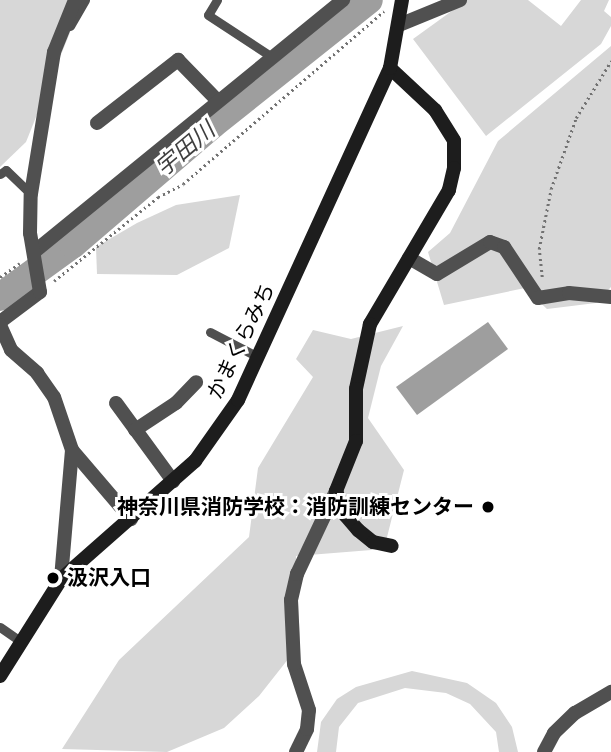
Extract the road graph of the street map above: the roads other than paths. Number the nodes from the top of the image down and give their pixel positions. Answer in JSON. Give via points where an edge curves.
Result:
{"nodes":[{"id":1,"x":75,"y":0,"type":"edge"},
{"id":2,"x":85,"y":0,"type":"edge"},
{"id":3,"x":217,"y":0,"type":"edge"},
{"id":4,"x":343,"y":0,"type":"edge"},
{"id":5,"x":460,"y":0,"type":"edge"},
{"id":6,"x":396,"y":3,"type":"edge"},
{"id":7,"x":399,"y":25,"type":"junction"},
{"id":8,"x":54,"y":52,"type":"junction"},
{"id":9,"x":272,"y":57,"type":"junction"},
{"id":10,"x":390,"y":68,"type":"junction"},
{"id":11,"x":218,"y":101,"type":"junction"},
{"id":12,"x":97,"y":123,"type":"dead end"},
{"id":13,"x":0,"y":174,"type":"edge"},
{"id":14,"x":31,"y":194,"type":"junction"},
{"id":15,"x":35,"y":256,"type":"junction"},
{"id":16,"x":409,"y":258,"type":"junction"},
{"id":17,"x":611,"y":297,"type":"edge"},
{"id":18,"x":0,"y":323,"type":"edge"},
{"id":19,"x":210,"y":332,"type":"dead end"},
{"id":20,"x":258,"y":357,"type":"junction"},
{"id":21,"x":196,"y":382,"type":"dead end"},
{"id":22,"x":116,"y":403,"type":"dead end"},
{"id":23,"x":135,"y":430,"type":"junction"},
{"id":24,"x":72,"y":450,"type":"junction"},
{"id":25,"x":173,"y":481,"type":"junction"},
{"id":26,"x":336,"y":491,"type":"junction"},
{"id":27,"x":131,"y":519,"type":"junction"},
{"id":28,"x":391,"y":546,"type":"dead end"},
{"id":29,"x":61,"y":579,"type":"junction"},
{"id":30,"x":0,"y":627,"type":"edge"},
{"id":31,"x":20,"y":642,"type":"junction"},
{"id":32,"x":0,"y":676,"type":"edge"},
{"id":33,"x":611,"y":692,"type":"edge"},
{"id":34,"x":296,"y":752,"type":"edge"},
{"id":35,"x":544,"y":752,"type":"edge"}],
"edges":[{"from":1,"to":8,"type":"street"},
{"from":2,"to":8,"type":"lane"},
{"from":3,"to":9,"type":"lane","via":[[208,15]]},
{"from":4,"to":9,"type":"street"},
{"from":5,"to":7,"type":"street"},
{"from":6,"to":7,"type":"main road","name":"かまくらみち"},
{"from":7,"to":10,"type":"main road","name":"かまくらみち"},
{"from":8,"to":14,"type":"street"},
{"from":9,"to":11,"type":"street"},
{"from":10,"to":16,"type":"main road","via":[[435,110],[454,141],[449,190]]},
{"from":10,"to":20,"type":"main road","name":"かまくらみち"},
{"from":11,"to":12,"type":"street","via":[[178,60]]},
{"from":11,"to":15,"type":"street"},
{"from":13,"to":14,"type":"lane","via":[[6,170]]},
{"from":14,"to":15,"type":"street"},
{"from":15,"to":18,"type":"street","via":[[40,290]]},
{"from":16,"to":17,"type":"street","via":[[437,274],[490,242],[505,247],[538,298],[592,293]]},
{"from":16,"to":26,"type":"main road","via":[[370,324],[362,351],[356,441]]},
{"from":18,"to":24,"type":"street","via":[[11,350],[37,373],[54,397]]},
{"from":19,"to":20,"type":"lane"},
{"from":20,"to":25,"type":"main road","name":"かまくらみち","via":[[238,401],[195,461]]},
{"from":21,"to":23,"type":"street","via":[[176,403]]},
{"from":22,"to":23,"type":"street"},
{"from":23,"to":25,"type":"street"},
{"from":24,"to":27,"type":"street"},
{"from":24,"to":29,"type":"street"},
{"from":25,"to":27,"type":"main road","name":"かまくらみち"},
{"from":26,"to":28,"type":"main road","via":[[345,515],[358,530],[373,542]]},
{"from":26,"to":34,"type":"street","via":[[297,574],[291,600],[294,664],[309,710],[307,729]]},
{"from":27,"to":29,"type":"main road","name":"かまくらみち"},
{"from":29,"to":31,"type":"main road","name":"かまくらみち"},
{"from":30,"to":31,"type":"lane"},
{"from":31,"to":32,"type":"main road","name":"かまくらみち"},
{"from":33,"to":35,"type":"street","via":[[575,713],[554,733]]}]}
